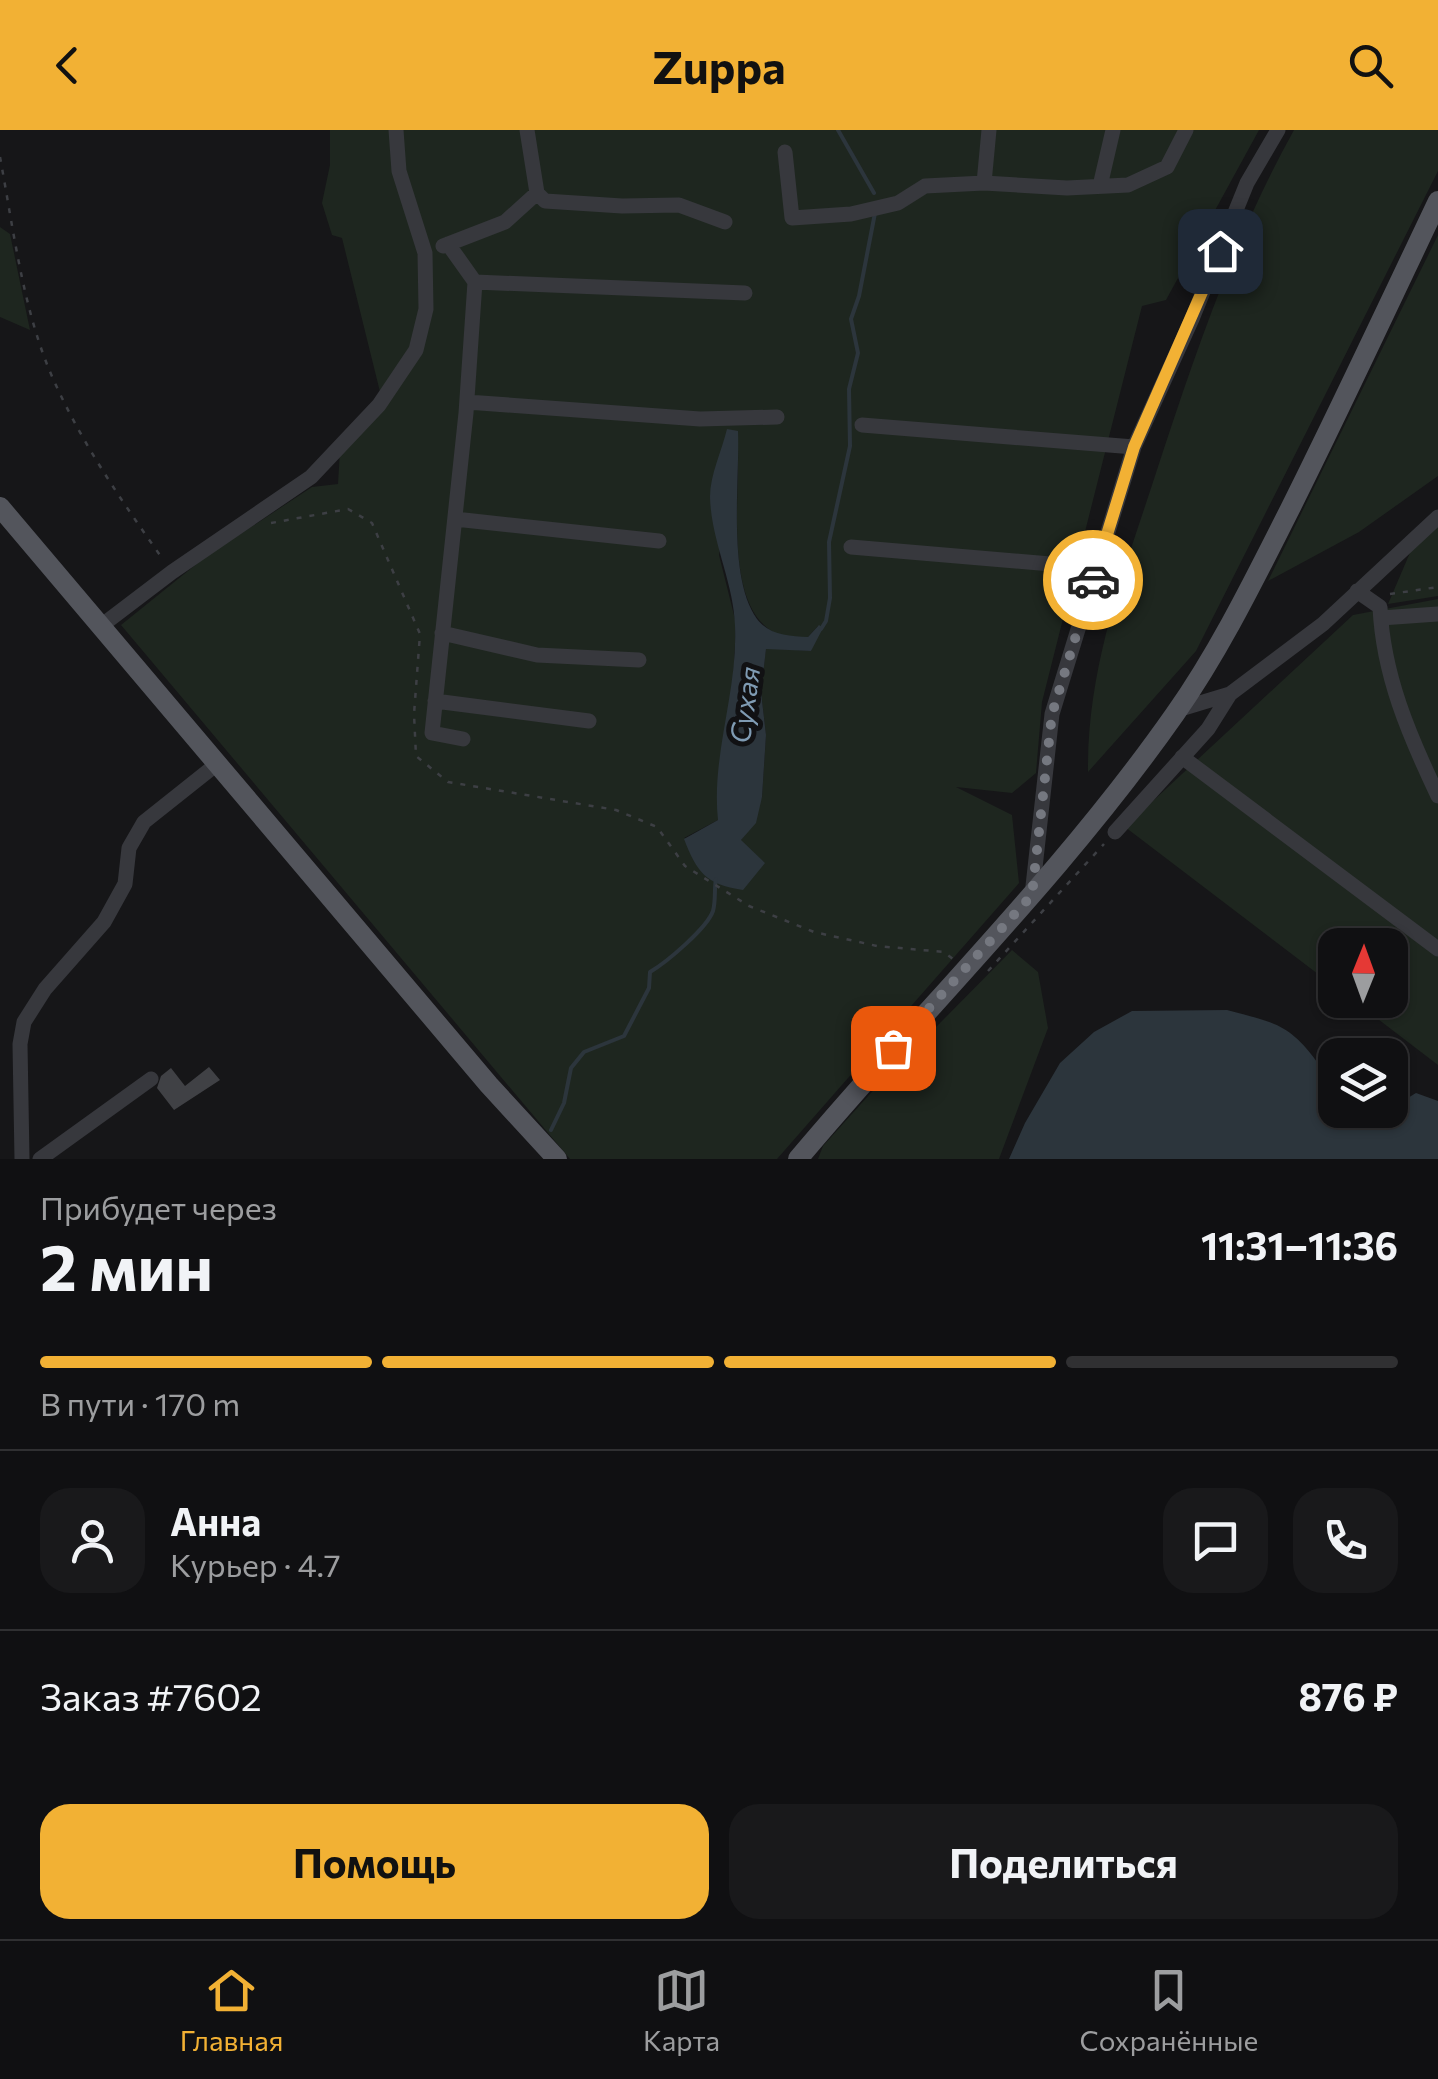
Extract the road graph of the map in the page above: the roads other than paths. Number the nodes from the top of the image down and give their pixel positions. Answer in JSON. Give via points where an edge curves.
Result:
{"nodes":[{"id":1,"x":396,"y":130,"type":"edge"},
{"id":2,"x":527,"y":130,"type":"edge"},
{"id":3,"x":989,"y":130,"type":"edge"},
{"id":4,"x":1113,"y":130,"type":"edge"},
{"id":5,"x":1186,"y":130,"type":"edge"},
{"id":6,"x":1278,"y":130,"type":"edge"},
{"id":7,"x":785,"y":152,"type":"dead end"},
{"id":8,"x":984,"y":183,"type":"junction"},
{"id":9,"x":1100,"y":186,"type":"junction"},
{"id":10,"x":537,"y":192,"type":"junction"},
{"id":11,"x":1438,"y":201,"type":"edge"},
{"id":12,"x":725,"y":222,"type":"dead end"},
{"id":13,"x":448,"y":244,"type":"junction"},
{"id":14,"x":425,"y":254,"type":"junction"},
{"id":15,"x":475,"y":282,"type":"junction"},
{"id":16,"x":745,"y":292,"type":"dead end"},
{"id":17,"x":467,"y":402,"type":"junction"},
{"id":18,"x":777,"y":417,"type":"dead end"},
{"id":19,"x":862,"y":425,"type":"dead end"},
{"id":20,"x":1134,"y":447,"type":"junction"},
{"id":21,"x":0,"y":508,"type":"edge"},
{"id":22,"x":1438,"y":517,"type":"edge"},
{"id":23,"x":455,"y":519,"type":"junction"},
{"id":24,"x":659,"y":541,"type":"dead end"},
{"id":25,"x":851,"y":547,"type":"dead end"},
{"id":26,"x":1097,"y":568,"type":"junction"},
{"id":27,"x":1362,"y":594,"type":"junction"},
{"id":28,"x":1438,"y":614,"type":"edge"},
{"id":29,"x":1381,"y":618,"type":"junction"},
{"id":30,"x":102,"y":626,"type":"junction"},
{"id":31,"x":442,"y":633,"type":"junction"},
{"id":32,"x":639,"y":660,"type":"dead end"},
{"id":33,"x":1230,"y":694,"type":"junction"},
{"id":34,"x":435,"y":701,"type":"junction"},
{"id":35,"x":1178,"y":710,"type":"junction"},
{"id":36,"x":589,"y":721,"type":"dead end"},
{"id":37,"x":463,"y":739,"type":"dead end"},
{"id":38,"x":1182,"y":757,"type":"junction"},
{"id":39,"x":217,"y":764,"type":"junction"},
{"id":40,"x":1438,"y":796,"type":"edge"},
{"id":41,"x":1115,"y":832,"type":"dead end"},
{"id":42,"x":1032,"y":895,"type":"junction"},
{"id":43,"x":1438,"y":949,"type":"edge"},
{"id":44,"x":151,"y":1079,"type":"dead end"},
{"id":45,"x":22,"y":1159,"type":"edge"},
{"id":46,"x":40,"y":1159,"type":"edge"},
{"id":47,"x":556,"y":1159,"type":"edge"},
{"id":48,"x":798,"y":1159,"type":"edge"}],
"edges":[{"from":1,"to":14,"type":"street","via":[[400,171]]},
{"from":2,"to":10,"type":"street"},
{"from":3,"to":8,"type":"street"},
{"from":4,"to":9,"type":"street"},
{"from":5,"to":9,"type":"street","via":[[1167,167],[1128,185]]},
{"from":6,"to":20,"type":"street","via":[[1247,183]]},
{"from":7,"to":8,"type":"street","via":[[792,218],[851,214],[898,202],[925,186]]},
{"from":8,"to":9,"type":"street"},
{"from":10,"to":12,"type":"street","via":[[545,202],[678,205]]},
{"from":10,"to":13,"type":"street","via":[[505,222]]},
{"from":11,"to":35,"type":"main road","via":[[1249,590]]},
{"from":13,"to":14,"type":"street"},
{"from":13,"to":15,"type":"street"},
{"from":14,"to":30,"type":"street","via":[[426,308],[416,350],[379,405],[312,478]]},
{"from":15,"to":16,"type":"street"},
{"from":15,"to":17,"type":"street"},
{"from":17,"to":18,"type":"street","via":[[700,419]]},
{"from":17,"to":23,"type":"street"},
{"from":19,"to":20,"type":"street"},
{"from":20,"to":26,"type":"street"},
{"from":21,"to":30,"type":"main road"},
{"from":22,"to":27,"type":"street"},
{"from":23,"to":24,"type":"street"},
{"from":23,"to":31,"type":"street"},
{"from":25,"to":26,"type":"street"},
{"from":26,"to":42,"type":"street","via":[[1052,714]]},
{"from":27,"to":29,"type":"street","via":[[1380,607]]},
{"from":27,"to":33,"type":"street"},
{"from":28,"to":29,"type":"street"},
{"from":29,"to":40,"type":"street","via":[[1386,662]]},
{"from":30,"to":39,"type":"main road"},
{"from":31,"to":32,"type":"street","via":[[536,656]]},
{"from":31,"to":34,"type":"street"},
{"from":33,"to":35,"type":"street"},
{"from":33,"to":38,"type":"street"},
{"from":34,"to":36,"type":"street"},
{"from":34,"to":37,"type":"street","via":[[432,733]]},
{"from":35,"to":42,"type":"main road"},
{"from":38,"to":41,"type":"street"},
{"from":38,"to":43,"type":"street"},
{"from":39,"to":45,"type":"street","via":[[144,822],[129,848],[125,884],[104,922],[24,1022]]},
{"from":39,"to":47,"type":"main road"},
{"from":42,"to":48,"type":"main road"},
{"from":44,"to":46,"type":"street"}]}
